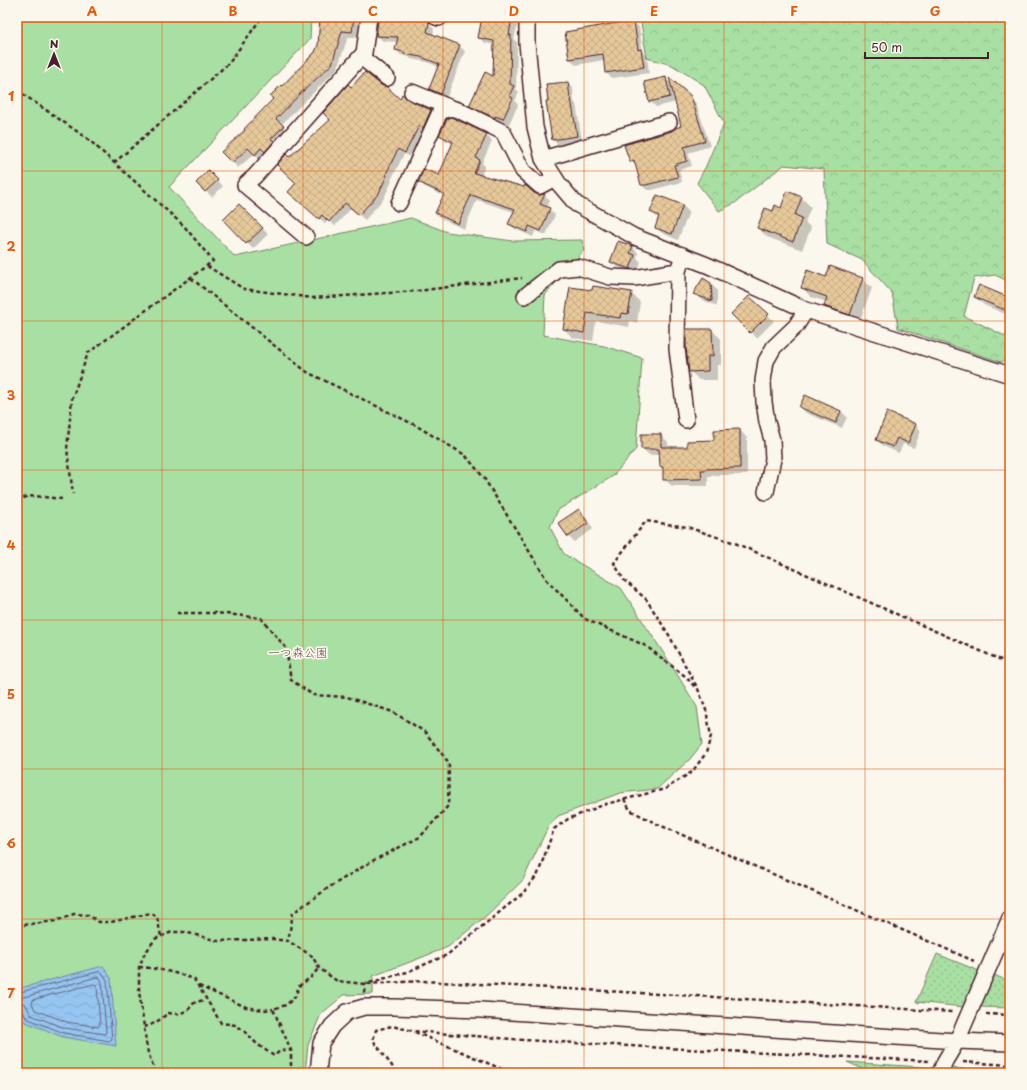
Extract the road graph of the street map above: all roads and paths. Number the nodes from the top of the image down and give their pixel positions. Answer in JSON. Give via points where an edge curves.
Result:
{"nodes":[{"id":1,"x":262,"y":17,"type":"edge"},
{"id":2,"x":369,"y":17,"type":"edge"},
{"id":3,"x":436,"y":17,"type":"edge"},
{"id":4,"x":440,"y":17,"type":"edge"},
{"id":5,"x":527,"y":17,"type":"edge"},
{"id":6,"x":361,"y":57,"type":"junction"},
{"id":7,"x":387,"y":78,"type":"dead end"},
{"id":8,"x":17,"y":90,"type":"edge"},
{"id":9,"x":412,"y":92,"type":"dead end"},
{"id":10,"x":451,"y":108,"type":"junction"},
{"id":11,"x":669,"y":122,"type":"dead end"},
{"id":12,"x":543,"y":159,"type":"junction"},
{"id":13,"x":114,"y":163,"type":"junction"},
{"id":14,"x":555,"y":178,"type":"junction"},
{"id":15,"x":399,"y":203,"type":"dead end"},
{"id":16,"x":306,"y":237,"type":"dead end"},
{"id":17,"x":683,"y":255,"type":"junction"},
{"id":18,"x":207,"y":266,"type":"junction"},
{"id":19,"x":678,"y":271,"type":"junction"},
{"id":20,"x":190,"y":278,"type":"junction"},
{"id":21,"x":523,"y":278,"type":"dead end"},
{"id":22,"x":525,"y":296,"type":"dead end"},
{"id":23,"x":806,"y":310,"type":"junction"},
{"id":24,"x":1010,"y":375,"type":"edge"},
{"id":25,"x":686,"y":420,"type":"dead end"},
{"id":26,"x":766,"y":492,"type":"dead end"},
{"id":27,"x":73,"y":494,"type":"dead end"},
{"id":28,"x":63,"y":499,"type":"dead end"},
{"id":29,"x":17,"y":502,"type":"edge"},
{"id":30,"x":177,"y":613,"type":"dead end"},
{"id":31,"x":1010,"y":664,"type":"edge"},
{"id":32,"x":698,"y":689,"type":"junction"},
{"id":33,"x":624,"y":799,"type":"junction"},
{"id":34,"x":1010,"y":918,"type":"edge"},
{"id":35,"x":17,"y":924,"type":"edge"},
{"id":36,"x":162,"y":936,"type":"junction"},
{"id":37,"x":288,"y":941,"type":"junction"},
{"id":38,"x":139,"y":967,"type":"junction"},
{"id":39,"x":988,"y":967,"type":"junction"},
{"id":40,"x":319,"y":968,"type":"junction"},
{"id":41,"x":365,"y":984,"type":"junction"},
{"id":42,"x":198,"y":986,"type":"junction"},
{"id":43,"x":206,"y":999,"type":"junction"},
{"id":44,"x":364,"y":1007,"type":"junction"},
{"id":45,"x":273,"y":1009,"type":"junction"},
{"id":46,"x":970,"y":1013,"type":"junction"},
{"id":47,"x":1010,"y":1015,"type":"edge"},
{"id":48,"x":144,"y":1027,"type":"junction"},
{"id":49,"x":413,"y":1030,"type":"junction"},
{"id":50,"x":957,"y":1041,"type":"junction"},
{"id":51,"x":1010,"y":1043,"type":"edge"},
{"id":52,"x":291,"y":1050,"type":"junction"},
{"id":53,"x":1010,"y":1065,"type":"edge"},
{"id":54,"x":942,"y":1067,"type":"edge"},
{"id":55,"x":155,"y":1073,"type":"edge"},
{"id":56,"x":291,"y":1073,"type":"edge"},
{"id":57,"x":318,"y":1073,"type":"edge"},
{"id":58,"x":398,"y":1073,"type":"edge"},
{"id":59,"x":511,"y":1073,"type":"edge"}],
"edges":[{"from":1,"to":13,"type":"path","via":[[229,63]]},
{"from":2,"to":6,"type":"street","via":[[364,53]]},
{"from":3,"to":4,"type":"street"},
{"from":5,"to":12,"type":"street","via":[[535,127]]},
{"from":6,"to":7,"type":"street"},
{"from":6,"to":16,"type":"street","via":[[245,185]]},
{"from":8,"to":13,"type":"path","via":[[88,139]]},
{"from":9,"to":10,"type":"street"},
{"from":10,"to":14,"type":"street","via":[[503,132],[523,171],[540,186]]},
{"from":10,"to":15,"type":"street","via":[[440,112]]},
{"from":11,"to":12,"type":"street"},
{"from":12,"to":14,"type":"street"},
{"from":13,"to":18,"type":"path","via":[[184,226],[214,261]]},
{"from":14,"to":17,"type":"street","via":[[576,204],[635,236]]},
{"from":17,"to":19,"type":"street"},
{"from":17,"to":23,"type":"street"},
{"from":18,"to":20,"type":"path"},
{"from":18,"to":21,"type":"path","via":[[244,289],[313,298],[417,291]]},
{"from":19,"to":22,"type":"street","via":[[634,278],[610,277],[578,267],[559,269]]},
{"from":19,"to":25,"type":"street","via":[[677,348]]},
{"from":20,"to":27,"type":"path","via":[[88,353],[72,399],[67,449]]},
{"from":20,"to":32,"type":"path","via":[[307,372],[415,425],[465,454],[484,478],[547,580],[585,619],[646,646]]},
{"from":23,"to":24,"type":"street"},
{"from":23,"to":26,"type":"street","via":[[796,326],[774,347],[766,361],[764,402],[773,459]]},
{"from":28,"to":29,"type":"path","via":[[35,496]]},
{"from":30,"to":37,"type":"path","via":[[218,613],[261,618],[286,648],[291,680],[313,695],[347,697],[393,712],[425,732],[449,764],[448,806],[420,837],[374,860],[293,912]]},
{"from":31,"to":32,"type":"path","via":[[735,543],[687,527],[646,521],[614,563],[624,580],[646,600]]},
{"from":32,"to":33,"type":"path","via":[[706,710],[711,736],[706,753],[692,772],[665,789]]},
{"from":33,"to":39,"type":"path","via":[[630,810],[656,824]]},
{"from":33,"to":41,"type":"path","via":[[568,818],[554,829],[538,874],[523,893],[447,955],[407,972]]},
{"from":34,"to":39,"type":"street"},
{"from":35,"to":36,"type":"path","via":[[56,921],[74,914],[88,915],[99,922],[111,922],[150,913],[157,917]]},
{"from":36,"to":37,"type":"path","via":[[172,932],[185,932],[218,941]]},
{"from":36,"to":38,"type":"path","via":[[155,939]]},
{"from":37,"to":40,"type":"path","via":[[312,956]]},
{"from":38,"to":42,"type":"path","via":[[174,972],[194,979]]},
{"from":38,"to":48,"type":"path"},
{"from":39,"to":46,"type":"street"},
{"from":40,"to":41,"type":"path","via":[[337,981]]},
{"from":40,"to":45,"type":"path","via":[[299,986],[294,997],[286,1005]]},
{"from":41,"to":44,"type":"path"},
{"from":41,"to":46,"type":"path","via":[[423,981]]},
{"from":42,"to":43,"type":"path"},
{"from":42,"to":45,"type":"path","via":[[246,1007]]},
{"from":43,"to":48,"type":"path","via":[[194,1003],[187,1012],[168,1013]]},
{"from":43,"to":52,"type":"path","via":[[221,1023],[236,1025],[274,1056],[280,1051]]},
{"from":44,"to":50,"type":"street","via":[[481,1010]]},
{"from":44,"to":57,"type":"street","via":[[347,1012],[332,1026],[322,1043]]},
{"from":45,"to":52,"type":"path"},
{"from":46,"to":47,"type":"path"},
{"from":46,"to":50,"type":"street"},
{"from":48,"to":55,"type":"path","via":[[147,1049]]},
{"from":49,"to":54,"type":"path"},
{"from":49,"to":58,"type":"path","via":[[392,1026],[376,1030],[373,1040]]},
{"from":49,"to":59,"type":"path"},
{"from":50,"to":51,"type":"street"},
{"from":50,"to":54,"type":"street"},
{"from":52,"to":56,"type":"path"},
{"from":53,"to":54,"type":"path"}]}
